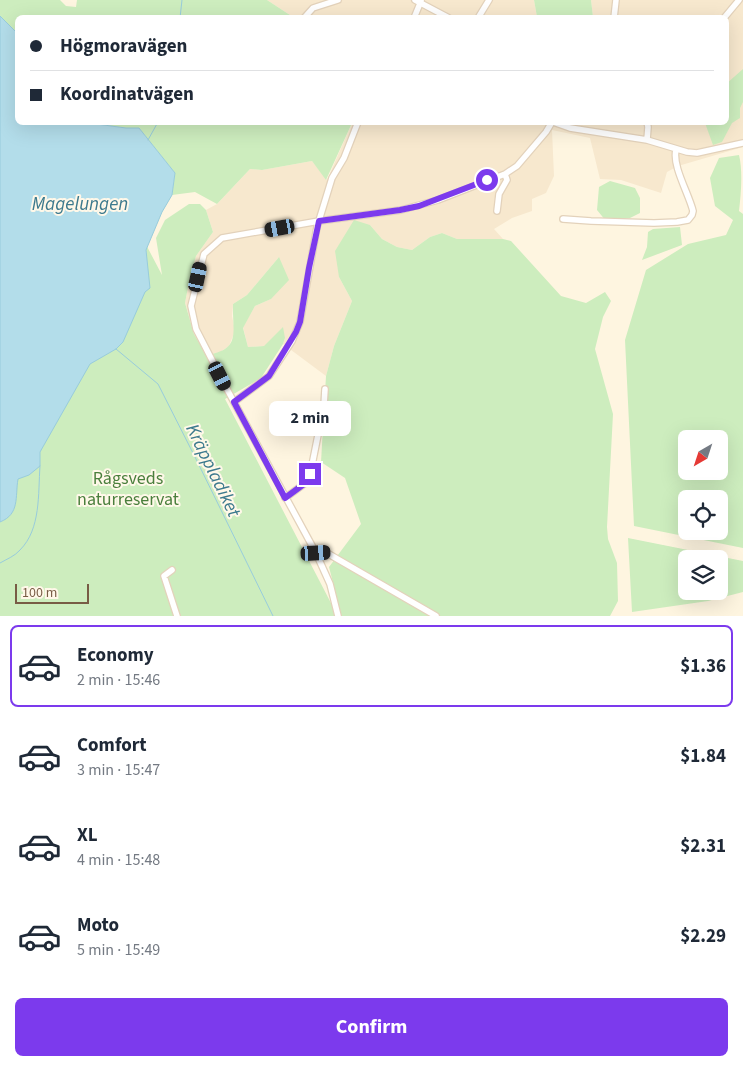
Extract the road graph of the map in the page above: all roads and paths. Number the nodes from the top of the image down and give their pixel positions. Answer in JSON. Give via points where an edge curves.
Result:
{"nodes":[{"id":1,"x":338,"y":0,"type":"edge"},
{"id":2,"x":489,"y":0,"type":"edge"},
{"id":3,"x":616,"y":0,"type":"edge"},
{"id":4,"x":739,"y":0,"type":"edge"},
{"id":5,"x":419,"y":1,"type":"edge"},
{"id":6,"x":307,"y":15,"type":"edge"},
{"id":7,"x":415,"y":15,"type":"edge"},
{"id":8,"x":444,"y":15,"type":"edge"},
{"id":9,"x":480,"y":15,"type":"edge"},
{"id":10,"x":614,"y":15,"type":"edge"},
{"id":11,"x":726,"y":15,"type":"edge"},
{"id":12,"x":357,"y":125,"type":"edge"},
{"id":13,"x":551,"y":125,"type":"edge"},
{"id":14,"x":570,"y":125,"type":"edge"},
{"id":15,"x":648,"y":125,"type":"edge"},
{"id":16,"x":647,"y":140,"type":"junction"},
{"id":17,"x":743,"y":143,"type":"edge"},
{"id":18,"x":676,"y":150,"type":"junction"},
{"id":19,"x":505,"y":174,"type":"junction"},
{"id":20,"x":497,"y":211,"type":"dead end"},
{"id":21,"x":563,"y":218,"type":"dead end"},
{"id":22,"x":319,"y":221,"type":"junction"},
{"id":23,"x":325,"y":389,"type":"dead end"},
{"id":24,"x":234,"y":402,"type":"junction"},
{"id":25,"x":285,"y":498,"type":"junction"},
{"id":26,"x":316,"y":553,"type":"junction"},
{"id":27,"x":172,"y":570,"type":"dead end"},
{"id":28,"x":177,"y":616,"type":"edge"},
{"id":29,"x":338,"y":616,"type":"edge"},
{"id":30,"x":436,"y":616,"type":"edge"}],
"edges":[{"from":1,"to":6,"type":"street","via":[[313,8]]},
{"from":2,"to":9,"type":"street"},
{"from":3,"to":10,"type":"street"},
{"from":4,"to":11,"type":"street"},
{"from":5,"to":7,"type":"street"},
{"from":5,"to":8,"type":"street"},
{"from":12,"to":22,"type":"street","via":[[332,178]]},
{"from":13,"to":19,"type":"street","via":[[521,162]]},
{"from":14,"to":16,"type":"street"},
{"from":15,"to":16,"type":"street"},
{"from":16,"to":18,"type":"street"},
{"from":17,"to":18,"type":"street","via":[[697,153]]},
{"from":18,"to":21,"type":"street","via":[[693,211],[688,220],[654,223]]},
{"from":19,"to":20,"type":"street","via":[[507,180],[499,194]]},
{"from":19,"to":22,"type":"street","via":[[419,206]]},
{"from":22,"to":24,"type":"street","via":[[296,332],[269,376]]},
{"from":22,"to":24,"type":"street","via":[[222,238],[204,254],[191,306],[192,318]]},
{"from":23,"to":25,"type":"street","via":[[323,422],[310,474],[304,484]]},
{"from":24,"to":25,"type":"street"},
{"from":25,"to":26,"type":"street"},
{"from":26,"to":29,"type":"street","via":[[330,584]]},
{"from":26,"to":30,"type":"street","via":[[327,553]]},
{"from":27,"to":28,"type":"street","via":[[164,576]]}]}
